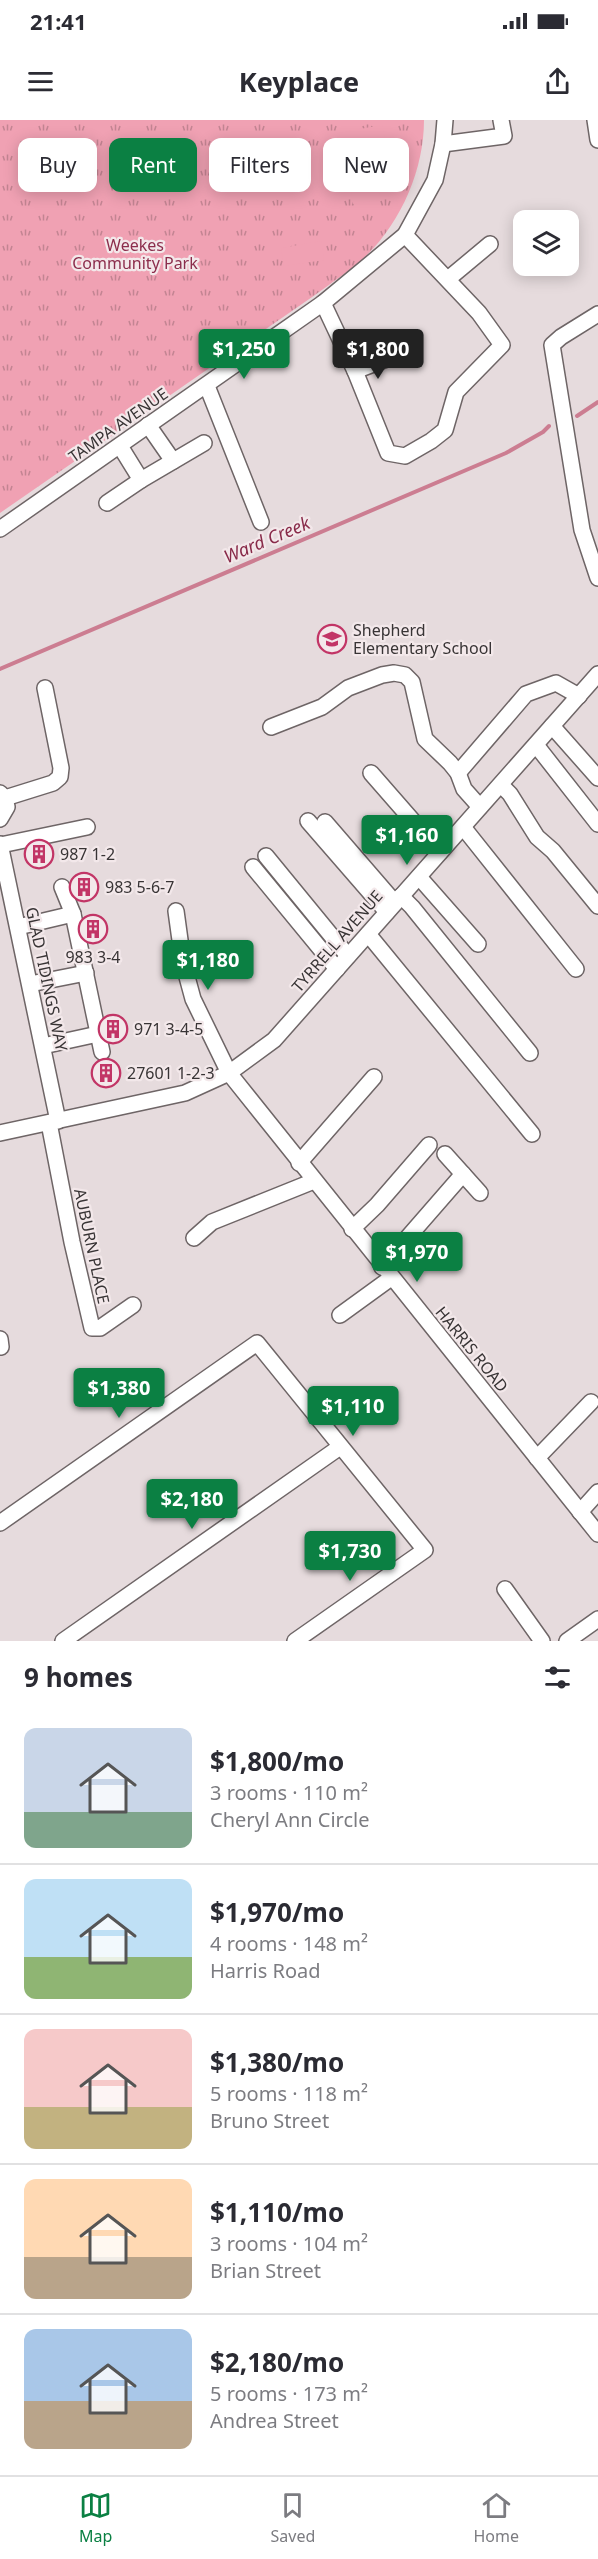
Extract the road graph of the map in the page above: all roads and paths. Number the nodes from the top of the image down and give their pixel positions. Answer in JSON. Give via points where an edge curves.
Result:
{"nodes":[{"id":1,"x":445,"y":120,"type":"edge"},
{"id":2,"x":501,"y":120,"type":"edge"},
{"id":3,"x":595,"y":120,"type":"edge"},
{"id":4,"x":598,"y":140,"type":"edge"},
{"id":5,"x":443,"y":144,"type":"junction"},
{"id":6,"x":405,"y":235,"type":"junction"},
{"id":7,"x":490,"y":244,"type":"dead end"},
{"id":8,"x":448,"y":279,"type":"junction"},
{"id":9,"x":323,"y":303,"type":"junction"},
{"id":10,"x":598,"y":314,"type":"edge"},
{"id":11,"x":388,"y":358,"type":"dead end"},
{"id":12,"x":355,"y":371,"type":"junction"},
{"id":13,"x":207,"y":386,"type":"junction"},
{"id":14,"x":148,"y":425,"type":"junction"},
{"id":15,"x":204,"y":443,"type":"dead end"},
{"id":16,"x":120,"y":446,"type":"junction"},
{"id":17,"x":173,"y":461,"type":"junction"},
{"id":18,"x":141,"y":480,"type":"junction"},
{"id":19,"x":107,"y":503,"type":"dead end"},
{"id":20,"x":261,"y":522,"type":"dead end"},
{"id":21,"x":0,"y":529,"type":"edge"},
{"id":22,"x":598,"y":578,"type":"edge"},
{"id":23,"x":597,"y":679,"type":"edge"},
{"id":24,"x":45,"y":688,"type":"dead end"},
{"id":25,"x":579,"y":696,"type":"junction"},
{"id":26,"x":552,"y":726,"type":"junction"},
{"id":27,"x":271,"y":727,"type":"dead end"},
{"id":28,"x":536,"y":745,"type":"junction"},
{"id":29,"x":371,"y":773,"type":"dead end"},
{"id":30,"x":458,"y":773,"type":"junction"},
{"id":31,"x":598,"y":778,"type":"edge"},
{"id":32,"x":501,"y":785,"type":"junction"},
{"id":33,"x":2,"y":795,"type":"edge"},
{"id":34,"x":480,"y":807,"type":"junction"},
{"id":35,"x":0,"y":819,"type":"edge"},
{"id":36,"x":308,"y":821,"type":"dead end"},
{"id":37,"x":325,"y":822,"type":"dead end"},
{"id":38,"x":598,"y":824,"type":"edge"},
{"id":39,"x":87,"y":827,"type":"dead end"},
{"id":40,"x":463,"y":827,"type":"junction"},
{"id":41,"x":0,"y":845,"type":"edge"},
{"id":42,"x":440,"y":852,"type":"junction"},
{"id":43,"x":266,"y":856,"type":"dead end"},
{"id":44,"x":253,"y":867,"type":"dead end"},
{"id":45,"x":419,"y":877,"type":"junction"},
{"id":46,"x":62,"y":887,"type":"dead end"},
{"id":47,"x":394,"y":904,"type":"junction"},
{"id":48,"x":598,"y":906,"type":"edge"},
{"id":49,"x":176,"y":911,"type":"dead end"},
{"id":50,"x":73,"y":914,"type":"junction"},
{"id":51,"x":18,"y":927,"type":"junction"},
{"id":52,"x":368,"y":934,"type":"junction"},
{"id":53,"x":478,"y":944,"type":"dead end"},
{"id":54,"x":348,"y":956,"type":"junction"},
{"id":55,"x":337,"y":969,"type":"junction"},
{"id":56,"x":576,"y":969,"type":"dead end"},
{"id":57,"x":86,"y":973,"type":"junction"},
{"id":58,"x":30,"y":984,"type":"junction"},
{"id":59,"x":98,"y":1034,"type":"junction"},
{"id":60,"x":43,"y":1046,"type":"junction"},
{"id":61,"x":102,"y":1052,"type":"dead end"},
{"id":62,"x":530,"y":1053,"type":"dead end"},
{"id":63,"x":229,"y":1073,"type":"junction"},
{"id":64,"x":374,"y":1077,"type":"dead end"},
{"id":65,"x":54,"y":1122,"type":"junction"},
{"id":66,"x":0,"y":1133,"type":"edge"},
{"id":67,"x":532,"y":1134,"type":"dead end"},
{"id":68,"x":429,"y":1145,"type":"dead end"},
{"id":69,"x":445,"y":1154,"type":"dead end"},
{"id":70,"x":299,"y":1163,"type":"junction"},
{"id":71,"x":464,"y":1174,"type":"junction"},
{"id":72,"x":314,"y":1181,"type":"junction"},
{"id":73,"x":480,"y":1193,"type":"dead end"},
{"id":74,"x":352,"y":1229,"type":"junction"},
{"id":75,"x":194,"y":1238,"type":"dead end"},
{"id":76,"x":387,"y":1272,"type":"junction"},
{"id":77,"x":133,"y":1305,"type":"dead end"},
{"id":78,"x":340,"y":1314,"type":"dead end"},
{"id":79,"x":591,"y":1402,"type":"dead end"},
{"id":80,"x":340,"y":1447,"type":"junction"},
{"id":81,"x":537,"y":1458,"type":"junction"},
{"id":82,"x":598,"y":1492,"type":"edge"},
{"id":83,"x":580,"y":1512,"type":"junction"},
{"id":84,"x":0,"y":1523,"type":"edge"},
{"id":85,"x":598,"y":1534,"type":"edge"},
{"id":86,"x":505,"y":1589,"type":"dead end"},
{"id":87,"x":598,"y":1619,"type":"edge"},
{"id":88,"x":63,"y":1641,"type":"edge"},
{"id":89,"x":295,"y":1641,"type":"edge"},
{"id":90,"x":542,"y":1641,"type":"edge"},
{"id":91,"x":567,"y":1641,"type":"edge"}],
"edges":[{"from":1,"to":5,"type":"street","name":"TAMPA AVENUE"},
{"from":2,"to":5,"type":"street","via":[[504,136]]},
{"from":3,"to":4,"type":"street"},
{"from":5,"to":6,"type":"street","name":"TAMPA AVENUE","via":[[435,180]]},
{"from":6,"to":8,"type":"street"},
{"from":6,"to":9,"type":"street","name":"TAMPA AVENUE"},
{"from":7,"to":8,"type":"street"},
{"from":8,"to":12,"type":"street","via":[[502,345],[456,392],[445,430],[405,456],[388,453]]},
{"from":9,"to":12,"type":"street"},
{"from":9,"to":13,"type":"street","name":"TAMPA AVENUE"},
{"from":10,"to":22,"type":"street","via":[[552,345],[582,530]]},
{"from":11,"to":12,"type":"street"},
{"from":13,"to":14,"type":"street","name":"TAMPA AVENUE"},
{"from":13,"to":20,"type":"street"},
{"from":14,"to":16,"type":"street","name":"TAMPA AVENUE"},
{"from":14,"to":17,"type":"street"},
{"from":15,"to":17,"type":"street"},
{"from":16,"to":18,"type":"street"},
{"from":16,"to":21,"type":"street","name":"TAMPA AVENUE"},
{"from":17,"to":18,"type":"street"},
{"from":18,"to":19,"type":"street"},
{"from":23,"to":25,"type":"street","name":"TYRRELL AVENUE"},
{"from":24,"to":33,"type":"street","via":[[60,777],[53,783]]},
{"from":25,"to":26,"type":"street","name":"TYRRELL AVENUE"},
{"from":25,"to":30,"type":"street","via":[[556,683],[526,694]]},
{"from":26,"to":28,"type":"street","name":"TYRRELL AVENUE"},
{"from":26,"to":31,"type":"street"},
{"from":27,"to":30,"type":"street","via":[[322,707],[348,688],[382,675],[405,675],[412,682],[425,739]]},
{"from":28,"to":32,"type":"street","name":"TYRRELL AVENUE"},
{"from":28,"to":38,"type":"street"},
{"from":29,"to":42,"type":"street"},
{"from":30,"to":34,"type":"street","via":[[464,789]]},
{"from":32,"to":34,"type":"street","name":"TYRRELL AVENUE"},
{"from":32,"to":48,"type":"street","via":[[537,837]]},
{"from":33,"to":35,"type":"street","via":[[7,807]]},
{"from":34,"to":40,"type":"street","name":"TYRRELL AVENUE"},
{"from":36,"to":47,"type":"street"},
{"from":37,"to":47,"type":"street"},
{"from":39,"to":41,"type":"street"},
{"from":40,"to":42,"type":"street","name":"TYRRELL AVENUE"},
{"from":40,"to":56,"type":"street"},
{"from":41,"to":51,"type":"street","name":"GLAD TIDINGS WAY"},
{"from":42,"to":45,"type":"street","name":"TYRRELL AVENUE"},
{"from":43,"to":54,"type":"street"},
{"from":44,"to":55,"type":"street"},
{"from":45,"to":47,"type":"street","name":"TYRRELL AVENUE"},
{"from":45,"to":53,"type":"street"},
{"from":46,"to":50,"type":"street"},
{"from":47,"to":52,"type":"street","name":"TYRRELL AVENUE"},
{"from":47,"to":62,"type":"street","via":[[412,907]]},
{"from":49,"to":63,"type":"street","name":"HARRIS ROAD","via":[[193,999]]},
{"from":50,"to":51,"type":"street"},
{"from":50,"to":57,"type":"street"},
{"from":51,"to":58,"type":"street","name":"GLAD TIDINGS WAY"},
{"from":52,"to":54,"type":"street","name":"TYRRELL AVENUE"},
{"from":52,"to":67,"type":"street"},
{"from":54,"to":55,"type":"street","name":"TYRRELL AVENUE"},
{"from":55,"to":63,"type":"street","name":"TYRRELL AVENUE","via":[[274,1040]]},
{"from":57,"to":58,"type":"street"},
{"from":57,"to":59,"type":"street"},
{"from":58,"to":60,"type":"street","name":"GLAD TIDINGS WAY"},
{"from":59,"to":60,"type":"street"},
{"from":59,"to":61,"type":"street"},
{"from":60,"to":65,"type":"street","name":"GLAD TIDINGS WAY"},
{"from":63,"to":65,"type":"street","name":"TYRRELL AVENUE","via":[[185,1093]]},
{"from":63,"to":70,"type":"street","name":"HARRIS ROAD"},
{"from":64,"to":70,"type":"street"},
{"from":65,"to":66,"type":"street","name":"TYRRELL AVENUE"},
{"from":65,"to":77,"type":"street","name":"AUBURN PLACE","via":[[72,1242],[92,1328],[100,1328]]},
{"from":68,"to":74,"type":"street"},
{"from":69,"to":71,"type":"street"},
{"from":70,"to":72,"type":"street","name":"HARRIS ROAD"},
{"from":71,"to":73,"type":"street"},
{"from":71,"to":76,"type":"street"},
{"from":72,"to":74,"type":"street","name":"HARRIS ROAD"},
{"from":72,"to":75,"type":"street","via":[[212,1222]]},
{"from":74,"to":76,"type":"street","name":"HARRIS ROAD"},
{"from":76,"to":78,"type":"street"},
{"from":76,"to":81,"type":"street","name":"HARRIS ROAD"},
{"from":79,"to":81,"type":"street"},
{"from":80,"to":84,"type":"street","via":[[257,1343]]},
{"from":80,"to":88,"type":"street"},
{"from":80,"to":89,"type":"street","via":[[424,1550]]},
{"from":81,"to":83,"type":"street","name":"HARRIS ROAD"},
{"from":82,"to":83,"type":"street"},
{"from":83,"to":85,"type":"street","name":"HARRIS ROAD"},
{"from":86,"to":90,"type":"street"},
{"from":87,"to":91,"type":"street"}]}
